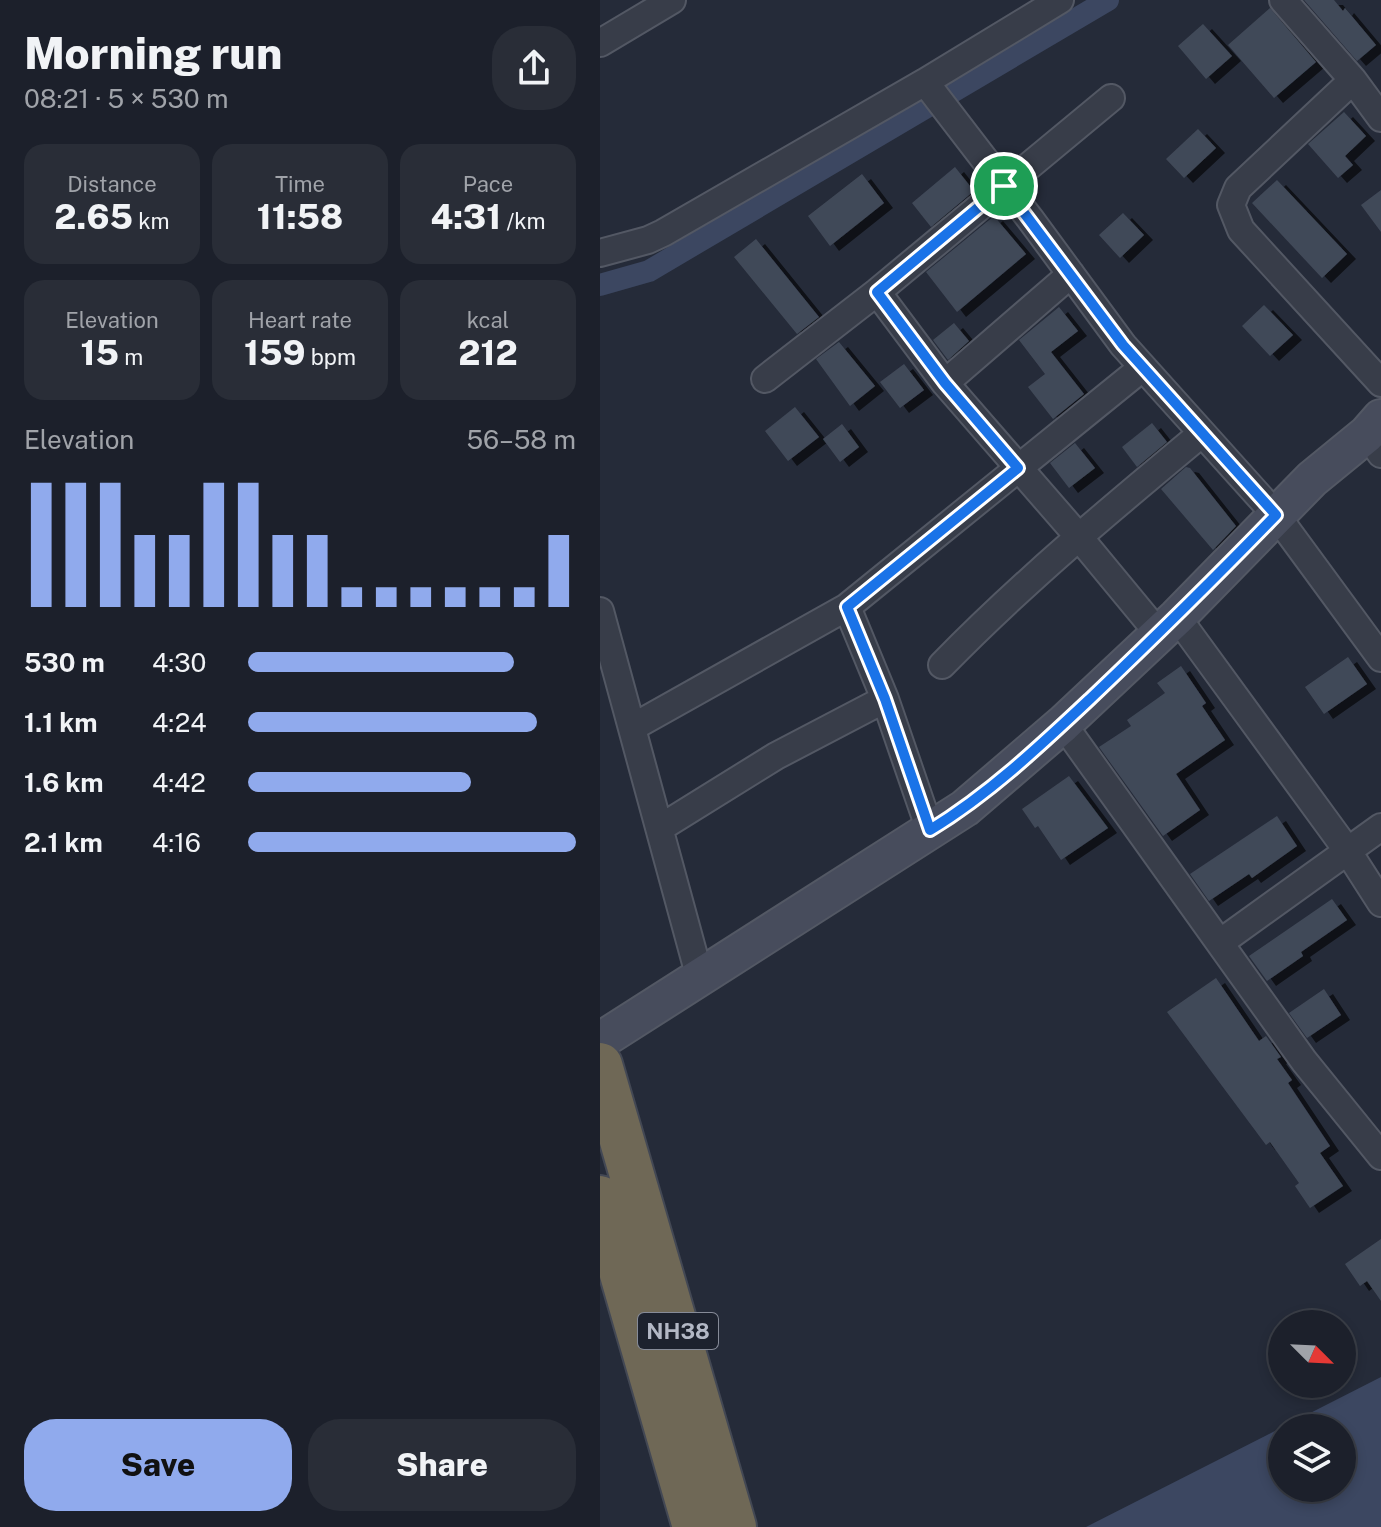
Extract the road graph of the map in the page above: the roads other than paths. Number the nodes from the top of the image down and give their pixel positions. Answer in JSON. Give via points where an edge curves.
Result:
{"nodes":[{"id":1,"x":672,"y":0,"type":"edge"},
{"id":2,"x":1060,"y":0,"type":"edge"},
{"id":3,"x":1283,"y":0,"type":"edge"},
{"id":4,"x":600,"y":43,"type":"edge"},
{"id":5,"x":1353,"y":80,"type":"junction"},
{"id":6,"x":933,"y":93,"type":"junction"},
{"id":7,"x":1111,"y":98,"type":"dead end"},
{"id":8,"x":1381,"y":118,"type":"edge"},
{"id":9,"x":1004,"y":186,"type":"junction"},
{"id":10,"x":600,"y":253,"type":"edge"},
{"id":11,"x":1071,"y":274,"type":"junction"},
{"id":12,"x":877,"y":292,"type":"junction"},
{"id":13,"x":1142,"y":368,"type":"junction"},
{"id":14,"x":765,"y":379,"type":"dead end"},
{"id":15,"x":945,"y":383,"type":"junction"},
{"id":16,"x":1381,"y":383,"type":"edge"},
{"id":17,"x":1201,"y":434,"type":"junction"},
{"id":18,"x":1376,"y":435,"type":"edge"},
{"id":19,"x":1018,"y":468,"type":"junction"},
{"id":20,"x":1276,"y":515,"type":"junction"},
{"id":21,"x":1078,"y":536,"type":"junction"},
{"id":22,"x":847,"y":607,"type":"junction"},
{"id":23,"x":600,"y":611,"type":"edge"},
{"id":24,"x":1168,"y":626,"type":"junction"},
{"id":25,"x":1381,"y":658,"type":"edge"},
{"id":26,"x":942,"y":665,"type":"dead end"},
{"id":27,"x":885,"y":699,"type":"junction"},
{"id":28,"x":1063,"y":724,"type":"junction"},
{"id":29,"x":633,"y":727,"type":"junction"},
{"id":30,"x":1381,"y":827,"type":"edge"},
{"id":31,"x":660,"y":828,"type":"junction"},
{"id":32,"x":930,"y":830,"type":"junction"},
{"id":33,"x":1347,"y":850,"type":"junction"},
{"id":34,"x":1381,"y":903,"type":"edge"},
{"id":35,"x":1221,"y":942,"type":"junction"},
{"id":36,"x":700,"y":978,"type":"junction"},
{"id":37,"x":600,"y":1041,"type":"edge"},
{"id":38,"x":600,"y":1065,"type":"edge"},
{"id":39,"x":1381,"y":1156,"type":"edge"},
{"id":40,"x":600,"y":1198,"type":"edge"},
{"id":41,"x":695,"y":1527,"type":"edge"},
{"id":42,"x":734,"y":1527,"type":"edge"}],
"edges":[{"from":1,"to":4,"type":"street"},
{"from":2,"to":6,"type":"street"},
{"from":3,"to":5,"type":"street"},
{"from":5,"to":8,"type":"street"},
{"from":5,"to":16,"type":"street","via":[[1238,188],[1231,205],[1241,230]]},
{"from":6,"to":9,"type":"street"},
{"from":6,"to":10,"type":"street","via":[[663,233]]},
{"from":7,"to":9,"type":"street"},
{"from":9,"to":11,"type":"street"},
{"from":9,"to":12,"type":"street"},
{"from":11,"to":13,"type":"street"},
{"from":11,"to":15,"type":"street"},
{"from":12,"to":14,"type":"street"},
{"from":12,"to":15,"type":"street"},
{"from":13,"to":17,"type":"street"},
{"from":13,"to":19,"type":"street"},
{"from":15,"to":19,"type":"street"},
{"from":17,"to":20,"type":"street"},
{"from":17,"to":21,"type":"street"},
{"from":18,"to":20,"type":"main road","via":[[1312,479]]},
{"from":19,"to":21,"type":"street"},
{"from":19,"to":22,"type":"street"},
{"from":20,"to":24,"type":"main road"},
{"from":20,"to":25,"type":"street"},
{"from":21,"to":24,"type":"street"},
{"from":21,"to":26,"type":"street"},
{"from":22,"to":27,"type":"street"},
{"from":22,"to":29,"type":"street"},
{"from":23,"to":29,"type":"street"},
{"from":24,"to":28,"type":"main road"},
{"from":24,"to":33,"type":"street"},
{"from":27,"to":31,"type":"street","via":[[776,756]]},
{"from":27,"to":32,"type":"street"},
{"from":28,"to":32,"type":"main road","via":[[965,808]]},
{"from":28,"to":35,"type":"street"},
{"from":29,"to":31,"type":"street"},
{"from":30,"to":33,"type":"street"},
{"from":31,"to":36,"type":"street"},
{"from":32,"to":36,"type":"main road"},
{"from":33,"to":34,"type":"street"},
{"from":33,"to":35,"type":"street"},
{"from":35,"to":39,"type":"street","via":[[1304,1061]]},
{"from":36,"to":37,"type":"main road"},
{"from":38,"to":42,"type":"highway","number":"NH38"},
{"from":40,"to":41,"type":"highway","number":"NH38"}]}
